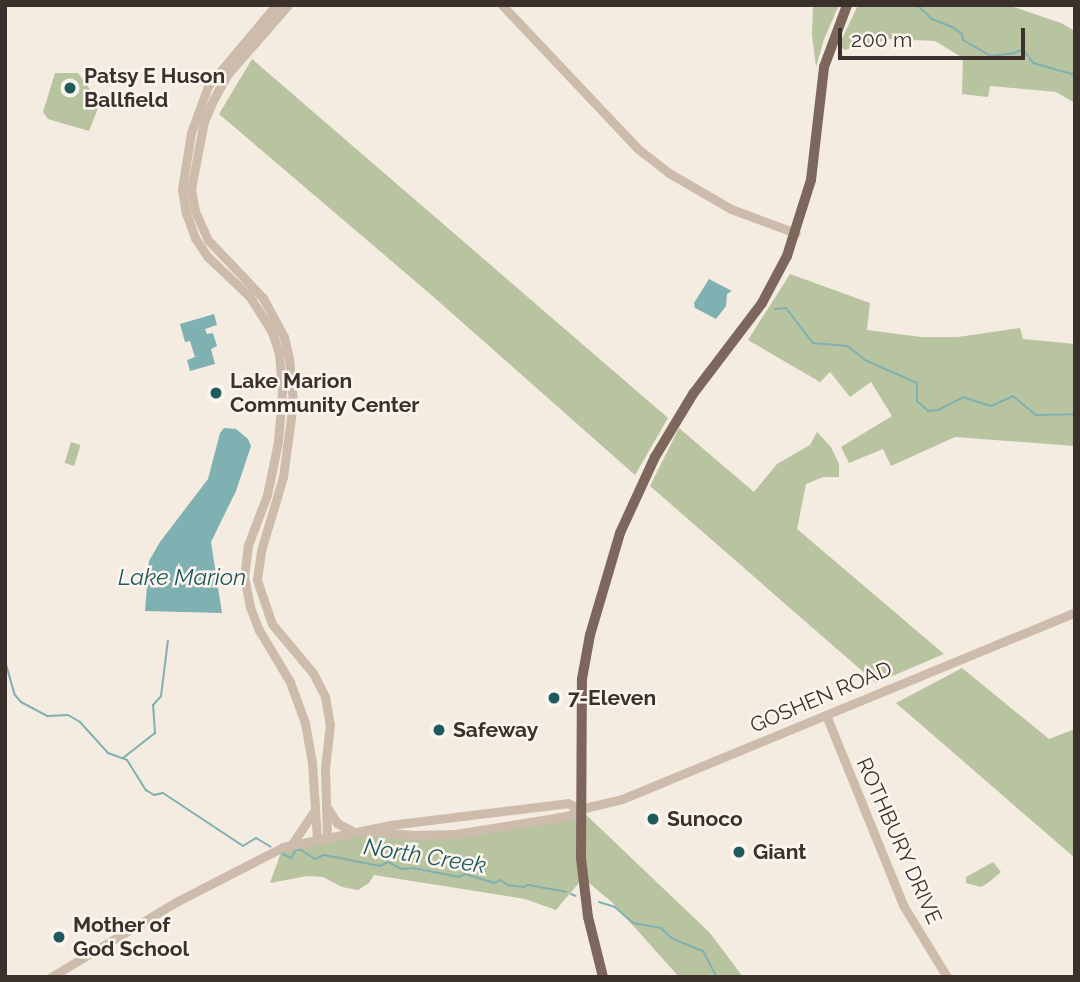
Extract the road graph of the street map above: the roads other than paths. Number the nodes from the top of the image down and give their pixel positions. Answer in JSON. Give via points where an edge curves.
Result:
{"nodes":[{"id":1,"x":276,"y":5,"type":"edge"},
{"id":2,"x":288,"y":5,"type":"edge"},
{"id":3,"x":502,"y":5,"type":"edge"},
{"id":4,"x":847,"y":5,"type":"edge"},
{"id":5,"x":796,"y":233,"type":"junction"},
{"id":6,"x":1075,"y":611,"type":"edge"},
{"id":7,"x":826,"y":715,"type":"junction"},
{"id":8,"x":315,"y":804,"type":"junction"},
{"id":9,"x":327,"y":807,"type":"junction"},
{"id":10,"x":580,"y":809,"type":"junction"},
{"id":11,"x":359,"y":831,"type":"junction"},
{"id":12,"x":322,"y":838,"type":"junction"},
{"id":13,"x":291,"y":845,"type":"junction"},
{"id":14,"x":51,"y":977,"type":"edge"},
{"id":15,"x":603,"y":977,"type":"edge"},
{"id":16,"x":947,"y":977,"type":"edge"}],
"edges":[{"from":1,"to":8,"type":"street","via":[[221,67],[203,97],[186,155],[183,200],[201,248],[250,298],[272,332],[279,354],[278,442],[267,495],[248,545],[244,576],[259,630],[301,707]]},
{"from":2,"to":9,"type":"street","via":[[227,75],[214,98],[204,121],[191,189],[208,240],[263,298],[284,337],[289,358],[293,404],[284,477],[257,580],[272,624],[313,673],[326,697],[330,724]]},
{"from":3,"to":5,"type":"street","via":[[637,148],[669,173],[731,209]]},
{"from":4,"to":5,"type":"main road","via":[[824,67],[811,180]]},
{"from":5,"to":10,"type":"main road","via":[[762,303],[660,446],[620,533],[585,656]]},
{"from":6,"to":7,"type":"street","name":"GOSHEN ROAD"},
{"from":7,"to":10,"type":"street","name":"GOSHEN ROAD","via":[[622,799]]},
{"from":7,"to":16,"type":"street","name":"ROTHBURY DRIVE","via":[[903,905]]},
{"from":8,"to":12,"type":"street"},
{"from":8,"to":13,"type":"street","via":[[312,819]]},
{"from":9,"to":11,"type":"street","via":[[337,823]]},
{"from":9,"to":12,"type":"street"},
{"from":10,"to":11,"type":"street","name":"GOSHEN ROAD","via":[[568,803]]},
{"from":10,"to":11,"type":"street","name":"GOSHEN ROAD","via":[[568,816],[455,834]]},
{"from":10,"to":15,"type":"main road","via":[[585,897]]},
{"from":11,"to":12,"type":"street","name":"GOSHEN ROAD"},
{"from":12,"to":13,"type":"street","name":"GOSHEN ROAD"},
{"from":13,"to":14,"type":"street","name":"GOSHEN ROAD","via":[[176,902]]}]}
